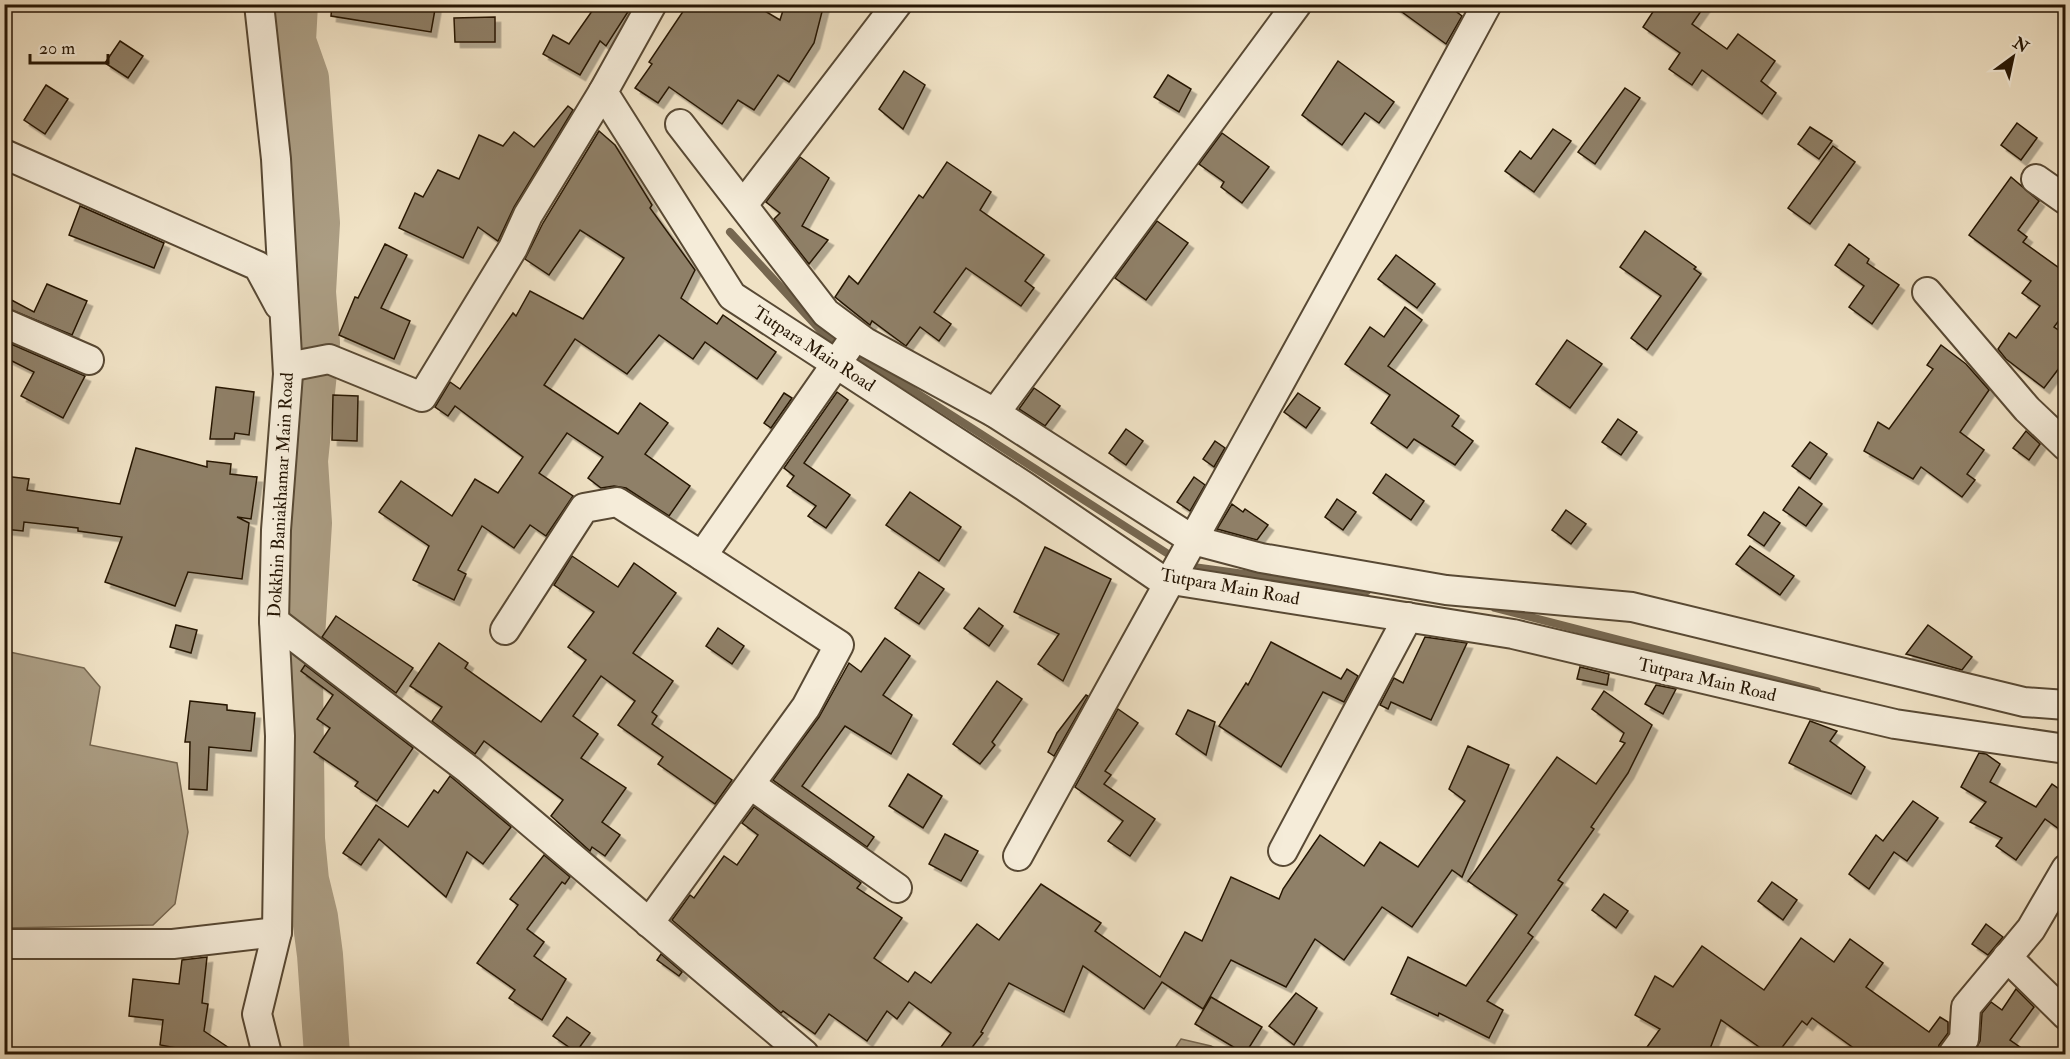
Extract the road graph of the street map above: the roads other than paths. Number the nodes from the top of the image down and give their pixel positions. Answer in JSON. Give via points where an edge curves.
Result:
{"nodes":[{"id":1,"x":259,"y":4,"type":"edge"},
{"id":2,"x":652,"y":4,"type":"edge"},
{"id":3,"x":897,"y":4,"type":"edge"},
{"id":4,"x":1296,"y":4,"type":"edge"},
{"id":5,"x":1487,"y":4,"type":"edge"},
{"id":6,"x":603,"y":92,"type":"junction"},
{"id":7,"x":680,"y":124,"type":"dead end"},
{"id":8,"x":4,"y":154,"type":"edge"},
{"id":9,"x":2036,"y":179,"type":"dead end"},
{"id":10,"x":2066,"y":200,"type":"edge"},
{"id":11,"x":743,"y":206,"type":"junction"},
{"id":12,"x":1927,"y":292,"type":"dead end"},
{"id":13,"x":286,"y":318,"type":"junction"},
{"id":14,"x":4,"y":323,"type":"edge"},
{"id":15,"x":856,"y":336,"type":"junction"},
{"id":16,"x":89,"y":360,"type":"dead end"},
{"id":17,"x":837,"y":364,"type":"junction"},
{"id":18,"x":289,"y":367,"type":"junction"},
{"id":19,"x":995,"y":413,"type":"junction"},
{"id":20,"x":2066,"y":446,"type":"edge"},
{"id":21,"x":702,"y":556,"type":"junction"},
{"id":22,"x":1181,"y":560,"type":"junction"},
{"id":23,"x":1408,"y":617,"type":"junction"},
{"id":24,"x":274,"y":621,"type":"junction"},
{"id":25,"x":505,"y":630,"type":"dead end"},
{"id":26,"x":2066,"y":705,"type":"edge"},
{"id":27,"x":2066,"y":749,"type":"edge"},
{"id":28,"x":752,"y":785,"type":"junction"},
{"id":29,"x":1283,"y":851,"type":"dead end"},
{"id":30,"x":1018,"y":856,"type":"dead end"},
{"id":31,"x":2066,"y":869,"type":"edge"},
{"id":32,"x":897,"y":888,"type":"dead end"},
{"id":33,"x":649,"y":923,"type":"junction"},
{"id":34,"x":276,"y":932,"type":"junction"},
{"id":35,"x":4,"y":944,"type":"edge"},
{"id":36,"x":2007,"y":957,"type":"junction"},
{"id":37,"x":2066,"y":1015,"type":"edge"},
{"id":38,"x":267,"y":1054,"type":"edge"},
{"id":39,"x":804,"y":1054,"type":"edge"},
{"id":40,"x":1953,"y":1054,"type":"edge"}],
"edges":[{"from":1,"to":13,"type":"street","name":"Dokkhin Baniakhamar Main Road","via":[[276,159]]},
{"from":2,"to":6,"type":"street"},
{"from":3,"to":11,"type":"street"},
{"from":4,"to":19,"type":"street"},
{"from":5,"to":22,"type":"street"},
{"from":6,"to":17,"type":"street","name":"Tutpara Main Road","via":[[732,296]]},
{"from":6,"to":18,"type":"street","via":[[422,397],[329,359]]},
{"from":7,"to":11,"type":"street"},
{"from":8,"to":13,"type":"street","via":[[258,266]]},
{"from":9,"to":10,"type":"street"},
{"from":11,"to":15,"type":"street","via":[[826,313]]},
{"from":12,"to":20,"type":"street","via":[[2027,409]]},
{"from":13,"to":18,"type":"street","name":"Dokkhin Baniakhamar Main Road"},
{"from":14,"to":16,"type":"street"},
{"from":15,"to":17,"type":"street"},
{"from":15,"to":19,"type":"street"},
{"from":17,"to":21,"type":"street"},
{"from":17,"to":22,"type":"street","name":"Tutpara Main Road","via":[[1159,578]]},
{"from":18,"to":24,"type":"street","name":"Dokkhin Baniakhamar Main Road","via":[[276,530]]},
{"from":19,"to":22,"type":"street"},
{"from":21,"to":25,"type":"street","via":[[617,502],[584,508]]},
{"from":21,"to":28,"type":"street","via":[[839,645],[806,707]]},
{"from":22,"to":23,"type":"street","name":"Tutpara Main Road"},
{"from":22,"to":26,"type":"street","via":[[1261,558],[1446,590],[1632,607],[2024,702]]},
{"from":22,"to":30,"type":"street"},
{"from":23,"to":27,"type":"street","name":"Tutpara Main Road","via":[[1513,634],[1895,724]]},
{"from":23,"to":29,"type":"street"},
{"from":24,"to":33,"type":"street","via":[[469,770]]},
{"from":24,"to":34,"type":"street","name":"Dokkhin Baniakhamar Main Road","via":[[280,736]]},
{"from":28,"to":32,"type":"street"},
{"from":28,"to":33,"type":"street"},
{"from":31,"to":36,"type":"street","via":[[2031,929]]},
{"from":33,"to":39,"type":"street"},
{"from":34,"to":35,"type":"street","via":[[173,944]]},
{"from":34,"to":38,"type":"street","name":"Dokkhin Baniakhamar Main Road","via":[[256,1014]]},
{"from":36,"to":37,"type":"street"},
{"from":36,"to":40,"type":"street","via":[[1966,1007],[1964,1039]]}]}
